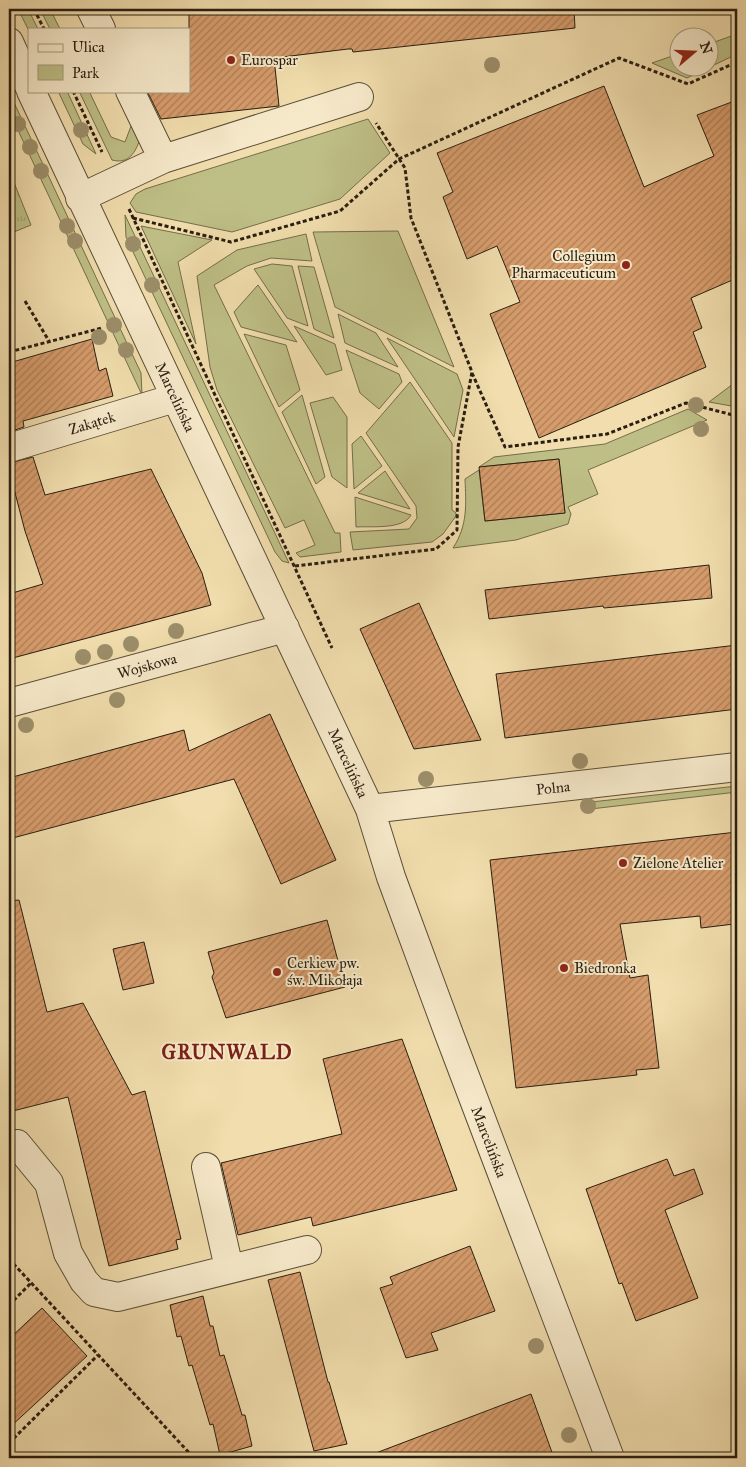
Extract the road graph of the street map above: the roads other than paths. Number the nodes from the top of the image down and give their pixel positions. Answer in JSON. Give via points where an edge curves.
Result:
{"nodes":[{"id":1,"x":91,"y":9,"type":"edge"},
{"id":2,"x":100,"y":28,"type":"edge"},
{"id":3,"x":9,"y":42,"type":"edge"},
{"id":4,"x":28,"y":84,"type":"edge"},
{"id":5,"x":31,"y":92,"type":"edge"},
{"id":6,"x":130,"y":92,"type":"edge"},
{"id":7,"x":359,"y":97,"type":"road end"},
{"id":8,"x":163,"y":159,"type":"junction"},
{"id":9,"x":80,"y":198,"type":"junction"},
{"id":10,"x":176,"y":398,"type":"junction"},
{"id":11,"x":9,"y":448,"type":"edge"},
{"id":12,"x":285,"y":628,"type":"junction"},
{"id":13,"x":9,"y":703,"type":"edge"},
{"id":14,"x":737,"y":767,"type":"edge"},
{"id":15,"x":370,"y":809,"type":"junction"},
{"id":16,"x":17,"y":1144,"type":"dead end"},
{"id":17,"x":206,"y":1167,"type":"dead end"},
{"id":18,"x":307,"y":1250,"type":"dead end"},
{"id":19,"x":230,"y":1268,"type":"junction"},
{"id":20,"x":608,"y":1455,"type":"edge"}],
"edges":[{"from":1,"to":2,"type":"street"},
{"from":3,"to":4,"type":"street"},
{"from":5,"to":9,"type":"street","name":"Marcelińska"},
{"from":6,"to":8,"type":"street"},
{"from":7,"to":8,"type":"street"},
{"from":8,"to":9,"type":"street"},
{"from":9,"to":10,"type":"street","name":"Marcelińska"},
{"from":10,"to":11,"type":"street","name":"Zakątek"},
{"from":10,"to":12,"type":"street","name":"Marcelińska"},
{"from":12,"to":13,"type":"street","name":"Wojskowa"},
{"from":12,"to":15,"type":"street","name":"Marcelińska"},
{"from":14,"to":15,"type":"street","name":"Polna"},
{"from":15,"to":20,"type":"street","name":"Marcelińska","via":[[391,877]]},
{"from":16,"to":19,"type":"street","via":[[49,1182],[68,1253],[94,1292],[118,1297]]},
{"from":17,"to":19,"type":"street"},
{"from":18,"to":19,"type":"street"}]}
